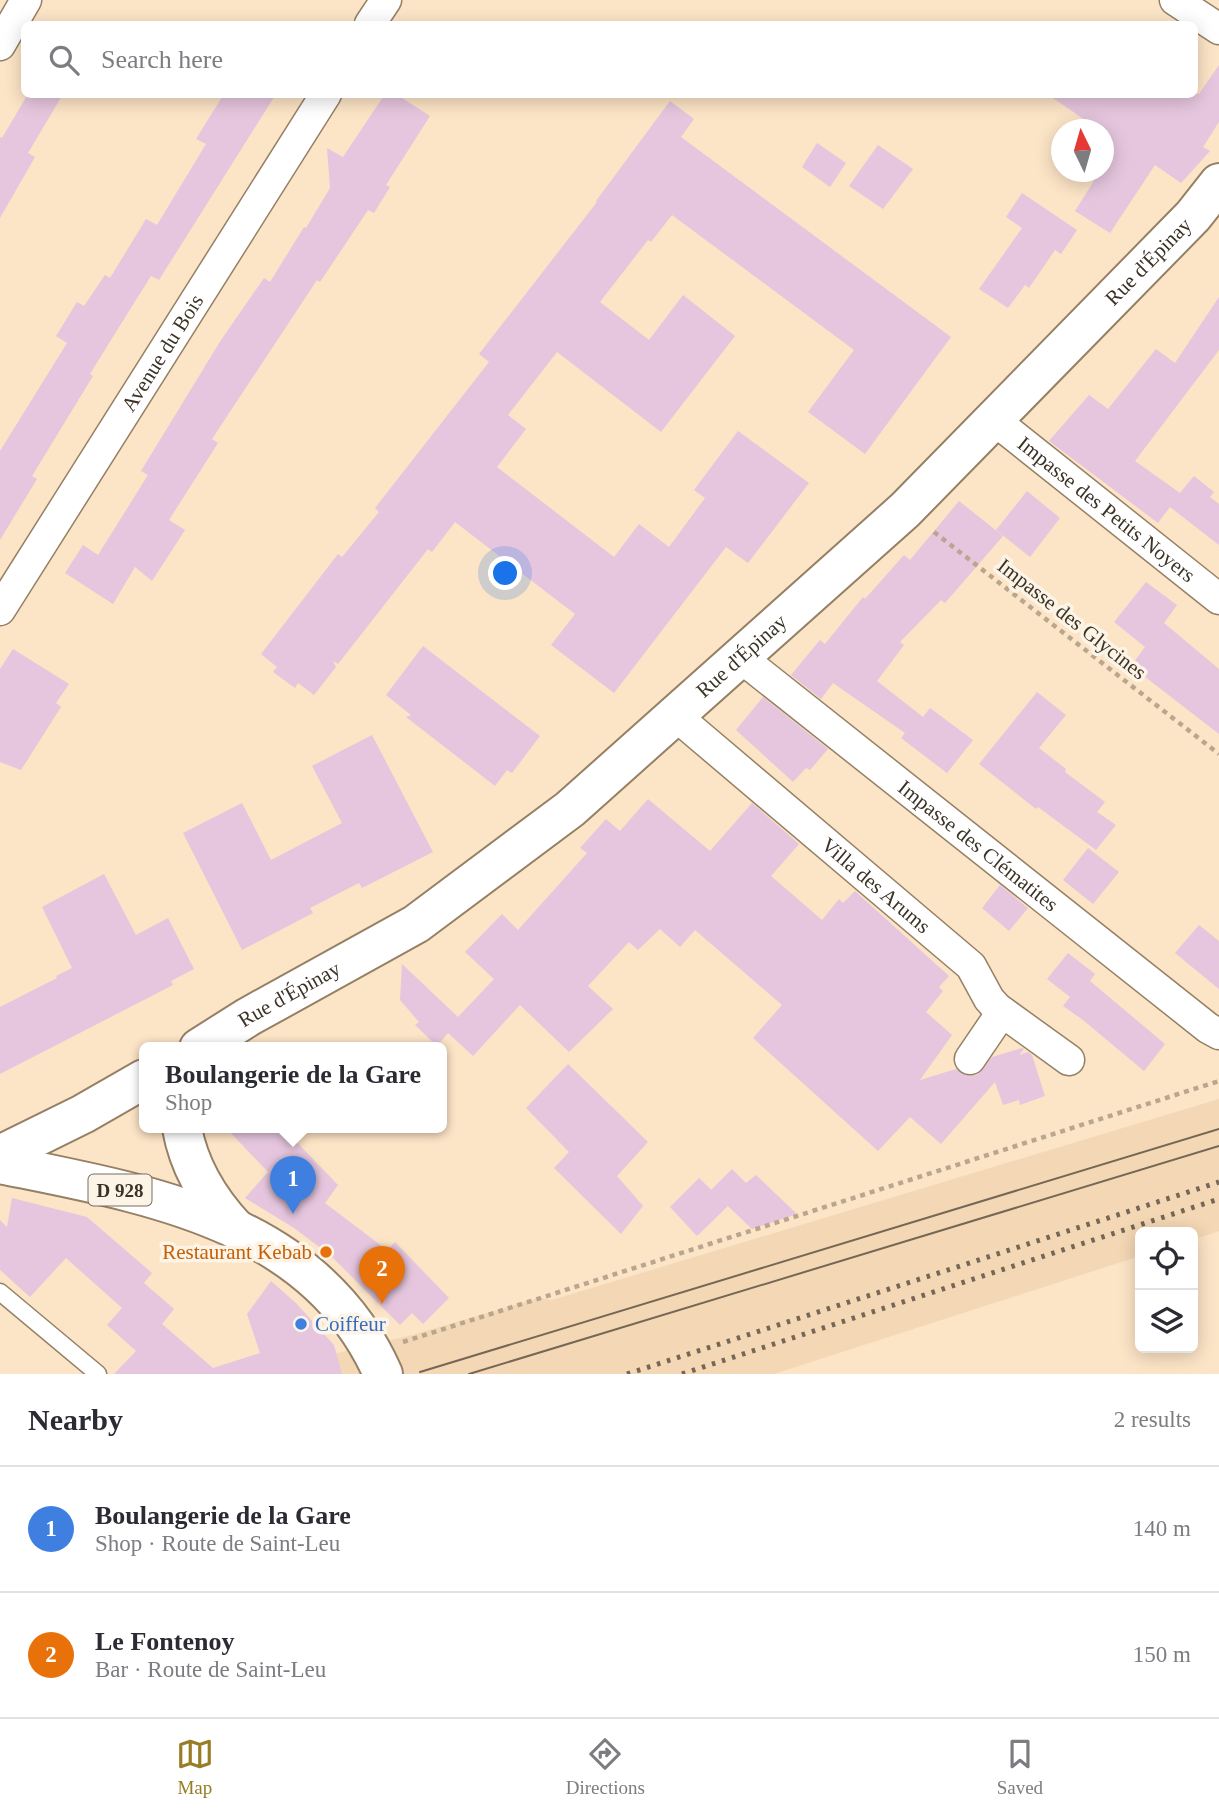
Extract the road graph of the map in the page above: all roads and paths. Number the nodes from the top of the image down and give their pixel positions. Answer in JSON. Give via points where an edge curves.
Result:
{"nodes":[{"id":1,"x":26,"y":0,"type":"edge"},
{"id":2,"x":386,"y":0,"type":"edge"},
{"id":3,"x":1175,"y":0,"type":"edge"},
{"id":4,"x":372,"y":21,"type":"edge"},
{"id":5,"x":1219,"y":29,"type":"edge"},
{"id":6,"x":0,"y":45,"type":"edge"},
{"id":7,"x":323,"y":98,"type":"edge"},
{"id":8,"x":1219,"y":183,"type":"edge"},
{"id":9,"x":993,"y":419,"type":"junction"},
{"id":10,"x":905,"y":510,"type":"junction"},
{"id":11,"x":1219,"y":599,"type":"edge"},
{"id":12,"x":0,"y":610,"type":"edge"},
{"id":13,"x":740,"y":657,"type":"junction"},
{"id":14,"x":676,"y":716,"type":"junction"},
{"id":15,"x":1219,"y":754,"type":"edge"},
{"id":16,"x":1002,"y":1012,"type":"junction"},
{"id":17,"x":1219,"y":1034,"type":"edge"},
{"id":18,"x":209,"y":1042,"type":"edge"},
{"id":19,"x":970,"y":1059,"type":"dead end"},
{"id":20,"x":1069,"y":1060,"type":"dead end"},
{"id":21,"x":1219,"y":1081,"type":"edge"},
{"id":22,"x":139,"y":1082,"type":"edge"},
{"id":23,"x":184,"y":1133,"type":"edge"},
{"id":24,"x":0,"y":1155,"type":"edge"},
{"id":25,"x":0,"y":1164,"type":"edge"},
{"id":26,"x":236,"y":1230,"type":"junction"},
{"id":27,"x":0,"y":1292,"type":"edge"},
{"id":28,"x":418,"y":1339,"type":"dead end"},
{"id":29,"x":383,"y":1373,"type":"edge"},
{"id":30,"x":98,"y":1374,"type":"edge"}],
"edges":[{"from":1,"to":6,"type":"street"},
{"from":2,"to":4,"type":"street"},
{"from":3,"to":5,"type":"street"},
{"from":7,"to":12,"type":"street","name":"Avenue du Bois"},
{"from":8,"to":9,"type":"main road","name":"Rue d'Épinay","via":[[1193,216]]},
{"from":9,"to":10,"type":"main road","name":"Rue d'Épinay"},
{"from":9,"to":11,"type":"street","name":"Impasse des Petits Noyers"},
{"from":10,"to":13,"type":"main road","name":"Rue d'Épinay"},
{"from":10,"to":15,"type":"path","name":"Impasse des Glycines"},
{"from":13,"to":14,"type":"main road","name":"Rue d'Épinay"},
{"from":13,"to":17,"type":"street","name":"Impasse des Clématites"},
{"from":14,"to":16,"type":"street","name":"Villa des Arums","via":[[971,966],[989,999]]},
{"from":14,"to":18,"type":"main road","name":"Rue d'Épinay","via":[[570,809],[416,924]]},
{"from":16,"to":19,"type":"street"},
{"from":16,"to":20,"type":"street","name":"Villa des Arums"},
{"from":21,"to":28,"type":"path"},
{"from":22,"to":24,"type":"main road"},
{"from":23,"to":26,"type":"main road","via":[[197,1177]]},
{"from":25,"to":26,"type":"main road","number":"D 928","via":[[168,1202]]},
{"from":26,"to":29,"type":"main road","number":"D 928","via":[[277,1251],[338,1302],[359,1328]]},
{"from":27,"to":30,"type":"lane"}]}
